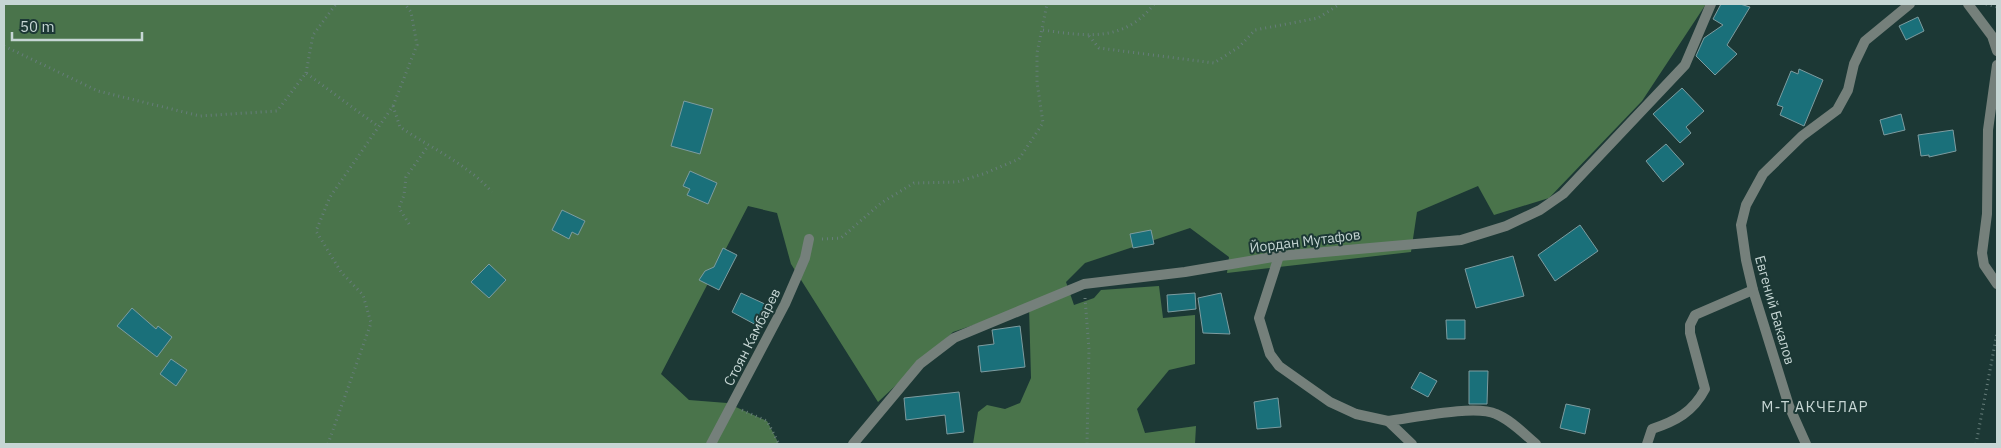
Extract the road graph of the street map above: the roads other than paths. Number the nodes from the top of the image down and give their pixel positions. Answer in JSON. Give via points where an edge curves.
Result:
{"nodes":[{"id":1,"x":1711,"y":4,"type":"edge"},
{"id":2,"x":1910,"y":4,"type":"edge"},
{"id":3,"x":1968,"y":4,"type":"edge"},
{"id":4,"x":1997,"y":51,"type":"edge"},
{"id":5,"x":1997,"y":65,"type":"edge"},
{"id":6,"x":809,"y":239,"type":"road end"},
{"id":7,"x":1279,"y":256,"type":"junction"},
{"id":8,"x":1997,"y":284,"type":"edge"},
{"id":9,"x":1754,"y":290,"type":"junction"},
{"id":10,"x":1388,"y":421,"type":"junction"},
{"id":11,"x":711,"y":444,"type":"edge"},
{"id":12,"x":853,"y":444,"type":"edge"},
{"id":13,"x":1412,"y":444,"type":"edge"},
{"id":14,"x":1536,"y":444,"type":"edge"},
{"id":15,"x":1648,"y":444,"type":"edge"},
{"id":16,"x":1806,"y":444,"type":"edge"}],
"edges":[{"from":1,"to":7,"type":"street","name":"Йордан Мутафов","via":[[1686,65],[1563,194],[1540,210],[1506,226],[1461,240]]},
{"from":2,"to":9,"type":"street","name":"Евгений Бакалов","via":[[1865,41],[1854,64],[1848,90],[1837,110],[1802,136],[1763,174],[1746,205],[1742,225]]},
{"from":3,"to":4,"type":"street","via":[[1992,36]]},
{"from":5,"to":8,"type":"street","via":[[1988,130],[1987,214],[1982,253],[1984,265]]},
{"from":6,"to":11,"type":"street","name":"Стоян Камбарев","via":[[805,258],[785,304]]},
{"from":7,"to":10,"type":"street","via":[[1258,318],[1270,354],[1285,370],[1330,402],[1356,414]]},
{"from":7,"to":12,"type":"street","name":"Йордан Мутафов","via":[[1084,284],[954,338],[920,364]]},
{"from":9,"to":15,"type":"street","via":[[1695,315],[1690,333],[1705,389],[1697,404],[1670,423],[1652,429]]},
{"from":9,"to":16,"type":"street","name":"Евгений Бакалов","via":[[1789,406]]},
{"from":10,"to":13,"type":"street"},
{"from":10,"to":14,"type":"street","via":[[1466,410],[1494,413]]}]}
